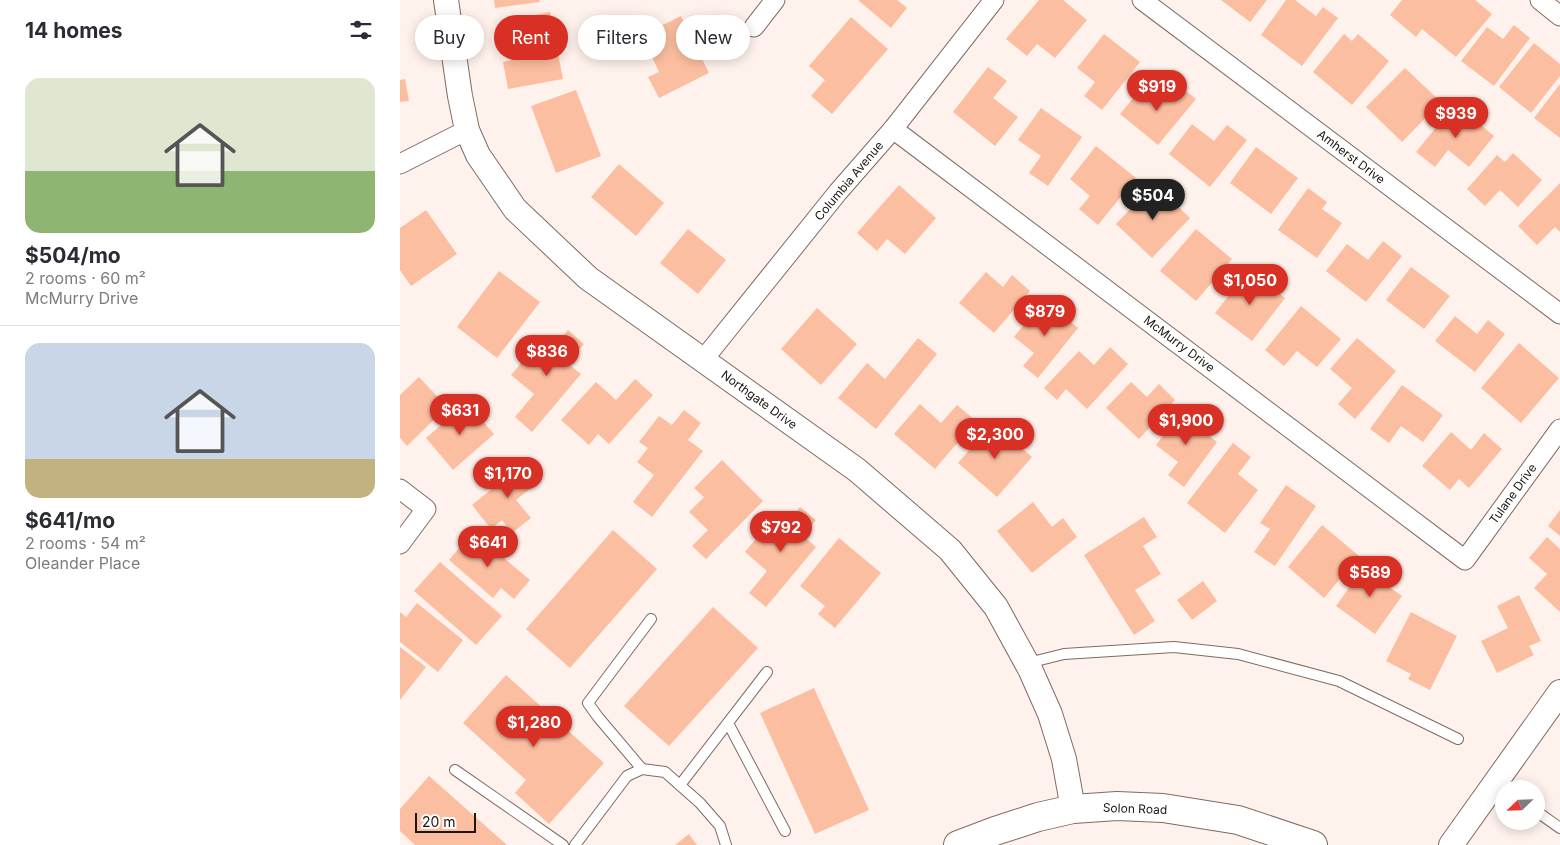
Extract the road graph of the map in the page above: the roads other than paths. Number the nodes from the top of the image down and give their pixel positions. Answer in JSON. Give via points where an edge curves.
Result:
{"nodes":[{"id":1,"x":446,"y":0,"type":"edge"},
{"id":2,"x":775,"y":0,"type":"edge"},
{"id":3,"x":994,"y":0,"type":"edge"},
{"id":4,"x":1142,"y":0,"type":"edge"},
{"id":5,"x":1540,"y":0,"type":"edge"},
{"id":6,"x":1560,"y":16,"type":"edge"},
{"id":7,"x":754,"y":27,"type":"dead end"},
{"id":8,"x":893,"y":129,"type":"junction"},
{"id":9,"x":467,"y":130,"type":"junction"},
{"id":10,"x":400,"y":164,"type":"edge"},
{"id":11,"x":1560,"y":314,"type":"edge"},
{"id":12,"x":703,"y":360,"type":"junction"},
{"id":13,"x":1560,"y":429,"type":"edge"},
{"id":14,"x":400,"y":488,"type":"edge"},
{"id":15,"x":400,"y":544,"type":"edge"},
{"id":16,"x":1465,"y":560,"type":"joint"},
{"id":17,"x":651,"y":619,"type":"dead end"},
{"id":18,"x":1027,"y":664,"type":"junction"},
{"id":19,"x":767,"y":672,"type":"dead end"},
{"id":20,"x":1560,"y":692,"type":"edge"},
{"id":21,"x":728,"y":723,"type":"junction"},
{"id":22,"x":1458,"y":739,"type":"dead end"},
{"id":23,"x":642,"y":769,"type":"junction"},
{"id":24,"x":454,"y":770,"type":"dead end"},
{"id":25,"x":1504,"y":780,"type":"edge"},
{"id":26,"x":680,"y":785,"type":"junction"},
{"id":27,"x":1495,"y":792,"type":"edge"},
{"id":28,"x":1072,"y":809,"type":"junction"},
{"id":29,"x":1545,"y":817,"type":"edge"},
{"id":30,"x":1560,"y":828,"type":"edge"},
{"id":31,"x":785,"y":831,"type":"dead end"},
{"id":32,"x":563,"y":845,"type":"edge"},
{"id":33,"x":575,"y":845,"type":"edge"},
{"id":34,"x":726,"y":845,"type":"edge"},
{"id":35,"x":958,"y":845,"type":"edge"},
{"id":36,"x":1313,"y":845,"type":"edge"},
{"id":37,"x":1451,"y":845,"type":"edge"}],
"edges":[{"from":1,"to":9,"type":"street","name":"Northgate Drive"},
{"from":2,"to":7,"type":"street"},
{"from":3,"to":8,"type":"street","name":"Columbia Avenue"},
{"from":4,"to":11,"type":"street","name":"Amherst Drive"},
{"from":5,"to":6,"type":"street"},
{"from":8,"to":12,"type":"street","name":"Columbia Avenue"},
{"from":8,"to":16,"type":"street","name":"McMurry Drive"},
{"from":9,"to":10,"type":"street"},
{"from":9,"to":12,"type":"street","name":"Northgate Drive","via":[[478,155],[515,209],[588,278]]},
{"from":12,"to":18,"type":"street","name":"Northgate Drive","via":[[857,470],[950,550],[996,607]]},
{"from":13,"to":16,"type":"street","name":"Tulane Drive"},
{"from":14,"to":15,"type":"street","via":[[426,509]]},
{"from":17,"to":23,"type":"lane","via":[[588,702]]},
{"from":18,"to":22,"type":"lane","via":[[1064,654],[1174,647],[1238,654],[1339,681]]},
{"from":18,"to":28,"type":"street","name":"Northgate Drive","via":[[1050,714],[1064,759]]},
{"from":19,"to":21,"type":"lane"},
{"from":20,"to":25,"type":"street"},
{"from":21,"to":26,"type":"lane"},
{"from":21,"to":31,"type":"lane"},
{"from":23,"to":26,"type":"lane","via":[[665,772]]},
{"from":23,"to":33,"type":"lane","via":[[627,776]]},
{"from":24,"to":32,"type":"lane"},
{"from":26,"to":34,"type":"lane","via":[[720,826]]},
{"from":27,"to":37,"type":"street"},
{"from":28,"to":35,"type":"main road","name":"Solon Road","via":[[995,830]]},
{"from":28,"to":36,"type":"main road","name":"Solon Road","via":[[1117,806],[1163,808],[1238,820]]},
{"from":29,"to":30,"type":"lane"}]}
